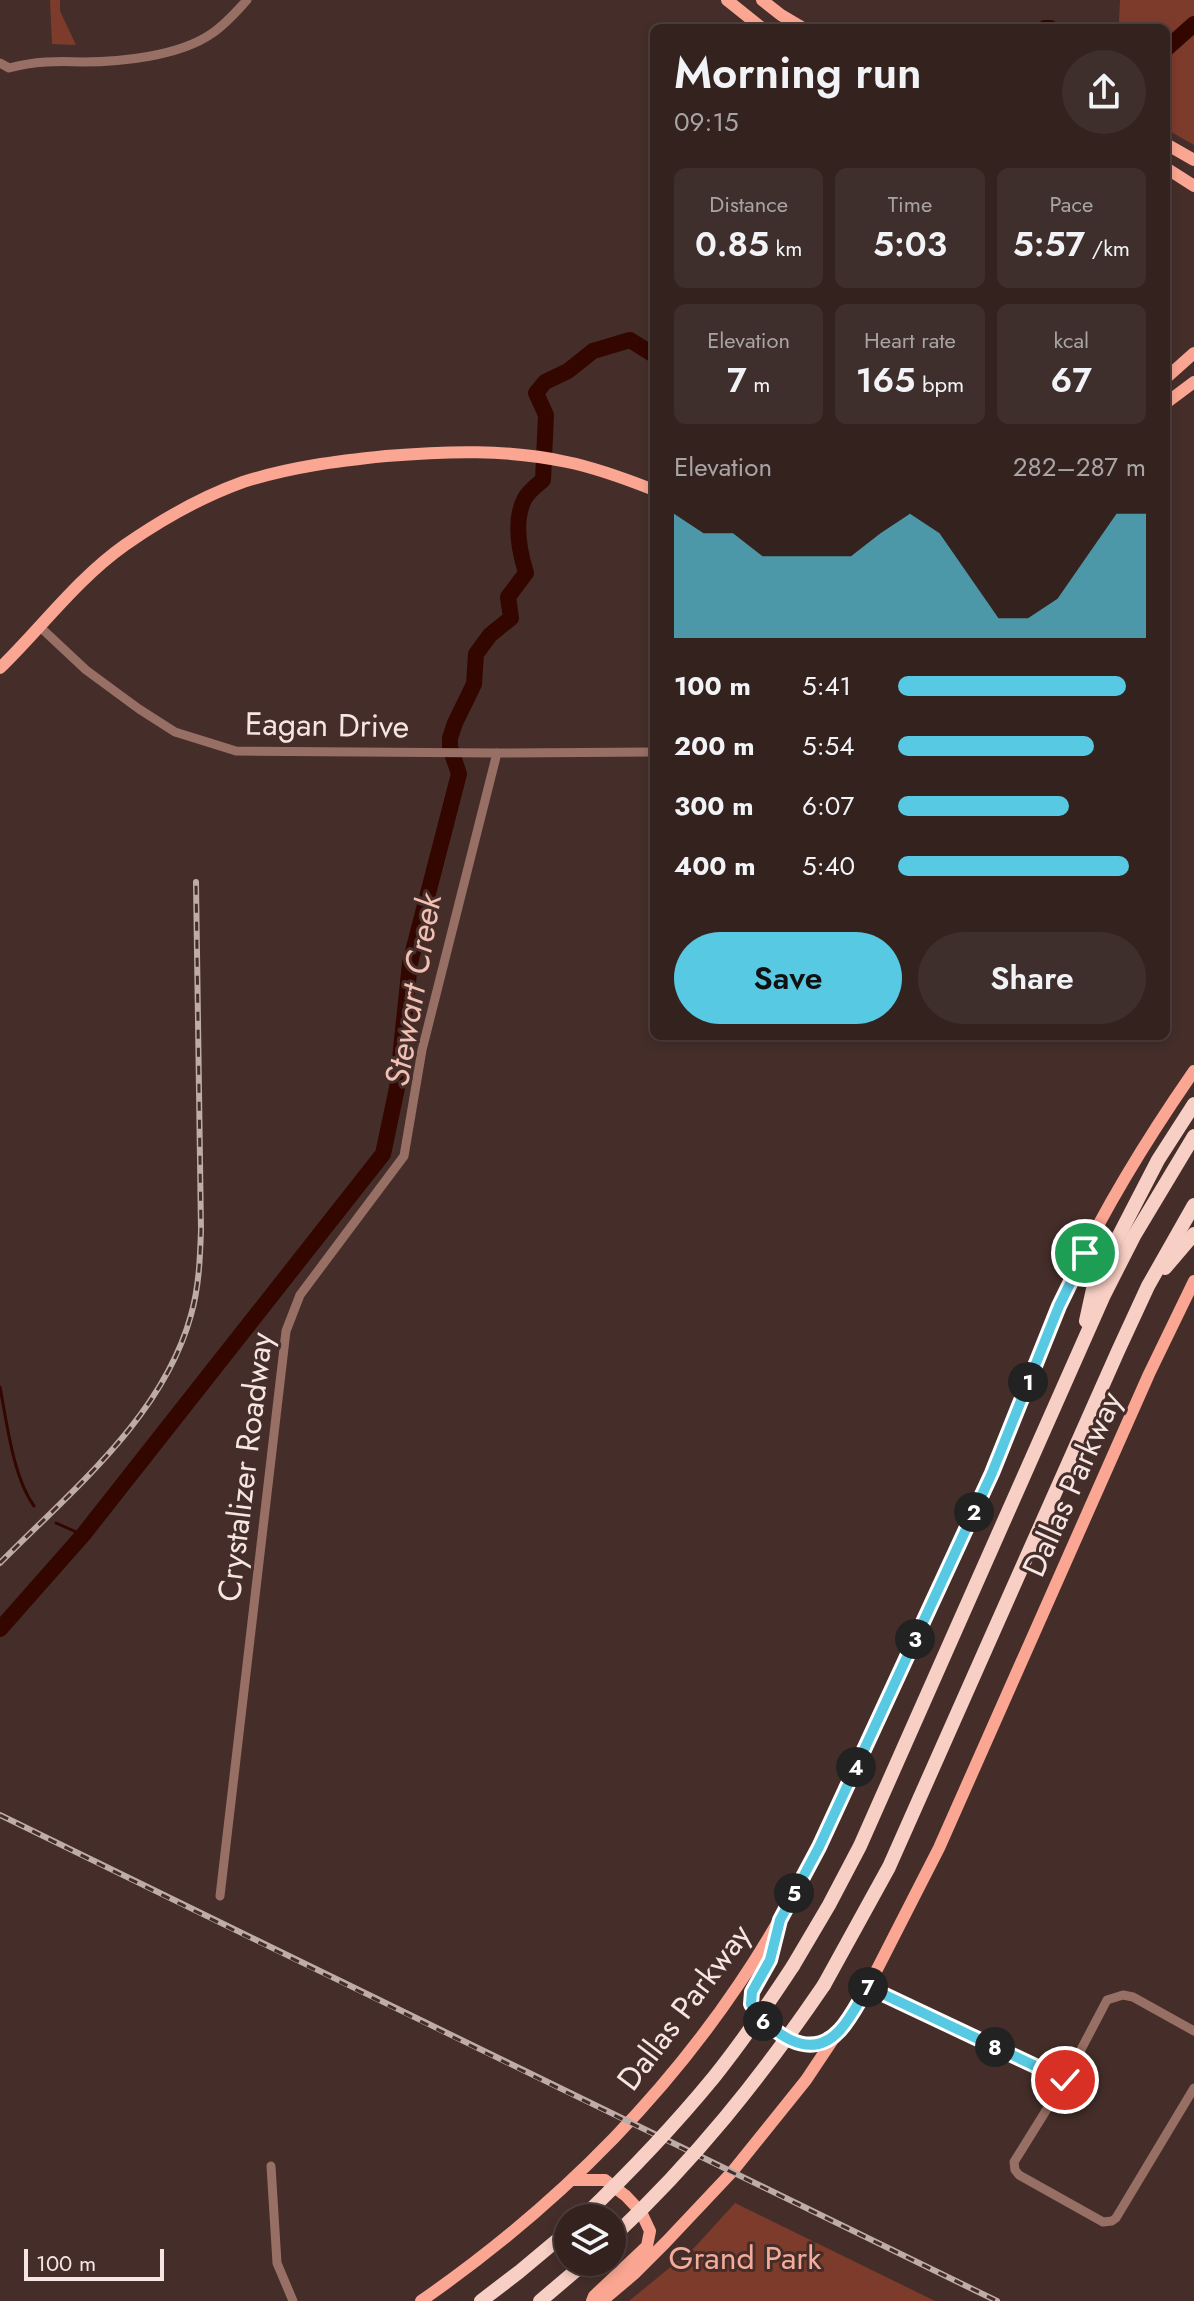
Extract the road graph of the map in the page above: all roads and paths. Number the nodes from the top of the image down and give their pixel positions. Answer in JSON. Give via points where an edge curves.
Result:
{"nodes":[{"id":1,"x":247,"y":0,"type":"edge"},
{"id":2,"x":727,"y":0,"type":"edge"},
{"id":3,"x":762,"y":0,"type":"edge"},
{"id":4,"x":757,"y":24,"type":"edge"},
{"id":5,"x":796,"y":24,"type":"edge"},
{"id":6,"x":1,"y":64,"type":"edge"},
{"id":7,"x":1170,"y":146,"type":"edge"},
{"id":8,"x":1194,"y":160,"type":"edge"},
{"id":9,"x":1170,"y":171,"type":"edge"},
{"id":10,"x":1194,"y":186,"type":"edge"},
{"id":11,"x":1194,"y":353,"type":"edge"},
{"id":12,"x":1170,"y":374,"type":"edge"},
{"id":13,"x":1194,"y":382,"type":"edge"},
{"id":14,"x":1170,"y":400,"type":"edge"},
{"id":15,"x":650,"y":488,"type":"edge"},
{"id":16,"x":39,"y":626,"type":"junction"},
{"id":17,"x":0,"y":668,"type":"edge"},
{"id":18,"x":650,"y":752,"type":"edge"},
{"id":19,"x":497,"y":753,"type":"junction"},
{"id":20,"x":1194,"y":1071,"type":"edge"},
{"id":21,"x":1194,"y":1104,"type":"edge"},
{"id":22,"x":1194,"y":1136,"type":"edge"},
{"id":23,"x":1194,"y":1205,"type":"edge"},
{"id":24,"x":1194,"y":1234,"type":"edge"},
{"id":25,"x":1194,"y":1281,"type":"edge"},
{"id":26,"x":1148,"y":1286,"type":"junction"},
{"id":27,"x":1080,"y":1350,"type":"junction"},
{"id":28,"x":220,"y":1896,"type":"dead end"},
{"id":29,"x":780,"y":1920,"type":"junction"},
{"id":30,"x":868,"y":1987,"type":"junction"},
{"id":31,"x":839,"y":2031,"type":"junction"},
{"id":32,"x":1194,"y":2031,"type":"edge"},
{"id":33,"x":1065,"y":2080,"type":"junction"},
{"id":34,"x":1194,"y":2088,"type":"edge"},
{"id":35,"x":271,"y":2166,"type":"dead end"},
{"id":36,"x":573,"y":2180,"type":"junction"},
{"id":37,"x":596,"y":2204,"type":"edge"},
{"id":38,"x":626,"y":2224,"type":"edge"},
{"id":39,"x":554,"y":2243,"type":"edge"},
{"id":40,"x":570,"y":2276,"type":"edge"},
{"id":41,"x":293,"y":2301,"type":"edge"},
{"id":42,"x":421,"y":2301,"type":"edge"},
{"id":43,"x":481,"y":2301,"type":"edge"},
{"id":44,"x":541,"y":2301,"type":"edge"},
{"id":45,"x":592,"y":2301,"type":"edge"},
{"id":46,"x":602,"y":2301,"type":"edge"}],
"edges":[{"from":1,"to":6,"type":"street","via":[[210,35],[153,55],[38,61],[9,68]]},
{"from":2,"to":4,"type":"main road"},
{"from":3,"to":5,"type":"main road"},
{"from":7,"to":8,"type":"main road"},
{"from":9,"to":10,"type":"main road"},
{"from":11,"to":12,"type":"main road"},
{"from":13,"to":14,"type":"main road"},
{"from":15,"to":16,"type":"main road","via":[[566,461],[468,451],[339,461],[275,473],[181,510],[124,546]]},
{"from":16,"to":17,"type":"main road"},
{"from":16,"to":19,"type":"street","name":"Eagan Drive","via":[[130,704],[175,732],[221,747],[251,752]]},
{"from":18,"to":19,"type":"street","name":"Eagan Drive"},
{"from":19,"to":28,"type":"street","name":"Crystalizer Roadway","via":[[422,1050],[404,1156],[300,1295],[286,1331]]},
{"from":20,"to":29,"type":"main road","name":"Dallas Parkway","via":[[1142,1148],[1059,1306],[992,1473]]},
{"from":21,"to":27,"type":"highway","via":[[1158,1160],[1093,1289]]},
{"from":22,"to":27,"type":"highway","via":[[1134,1236]]},
{"from":23,"to":26,"type":"highway"},
{"from":24,"to":26,"type":"highway"},
{"from":25,"to":30,"type":"main road","name":"Dallas Parkway","via":[[939,1848]]},
{"from":26,"to":38,"type":"highway","bridge":true,"via":[[889,1867],[824,1985],[736,2107]]},
{"from":27,"to":37,"type":"highway","bridge":true,"via":[[829,1905],[748,2033]]},
{"from":29,"to":31,"type":"main road","via":[[751,2004],[764,2023],[801,2044],[822,2043]]},
{"from":29,"to":36,"type":"main road","name":"Dallas Parkway","via":[[677,2067]]},
{"from":30,"to":31,"type":"main road","name":"Dallas Parkway"},
{"from":30,"to":33,"type":"street"},
{"from":31,"to":46,"type":"main road","name":"Dallas Parkway","via":[[732,2172]]},
{"from":32,"to":33,"type":"street","via":[[1133,1997],[1115,1996],[1102,2008]]},
{"from":33,"to":34,"type":"street","via":[[1014,2162],[1015,2170],[1103,2222],[1116,2218]]},
{"from":35,"to":41,"type":"street","via":[[277,2263]]},
{"from":36,"to":42,"type":"main road","name":"Dallas Parkway"},
{"from":36,"to":45,"type":"main road","via":[[605,2180],[641,2212],[650,2231],[647,2246]]},
{"from":39,"to":43,"type":"highway"},
{"from":40,"to":44,"type":"highway"}]}
